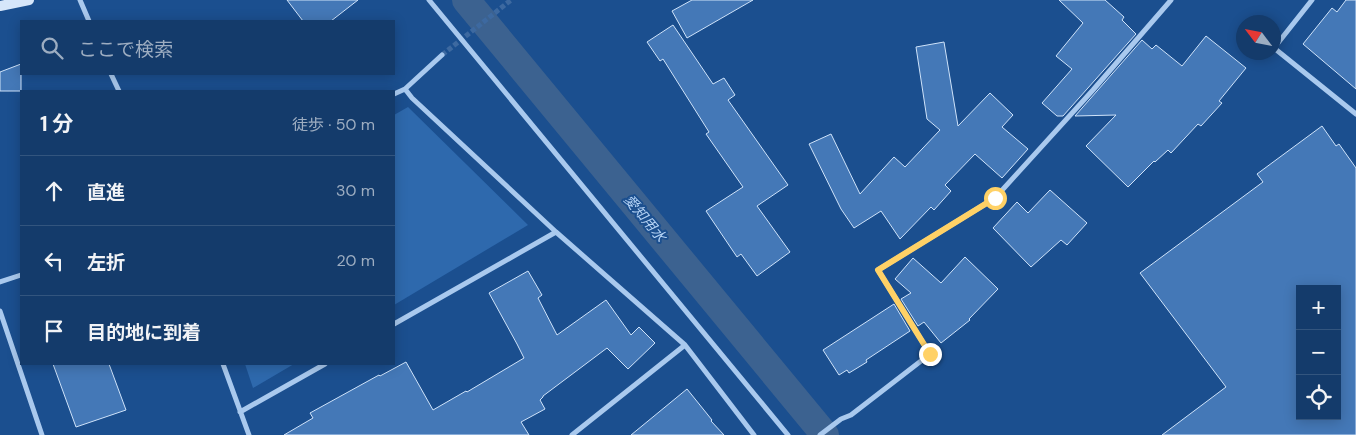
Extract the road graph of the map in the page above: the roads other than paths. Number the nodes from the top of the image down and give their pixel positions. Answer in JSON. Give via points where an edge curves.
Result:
{"nodes":[{"id":1,"x":29,"y":0,"type":"edge"},
{"id":2,"x":80,"y":0,"type":"edge"},
{"id":3,"x":429,"y":0,"type":"edge"},
{"id":4,"x":1170,"y":0,"type":"edge"},
{"id":5,"x":1312,"y":0,"type":"edge"},
{"id":6,"x":0,"y":6,"type":"edge"},
{"id":7,"x":89,"y":20,"type":"edge"},
{"id":8,"x":442,"y":55,"type":"tunnel mouth"},
{"id":9,"x":111,"y":75,"type":"edge"},
{"id":10,"x":405,"y":89,"type":"junction"},
{"id":11,"x":119,"y":90,"type":"edge"},
{"id":12,"x":395,"y":94,"type":"edge"},
{"id":13,"x":1356,"y":114,"type":"edge"},
{"id":14,"x":556,"y":232,"type":"junction"},
{"id":15,"x":20,"y":275,"type":"edge"},
{"id":16,"x":0,"y":282,"type":"edge"},
{"id":17,"x":0,"y":311,"type":"edge"},
{"id":18,"x":395,"y":323,"type":"edge"},
{"id":19,"x":685,"y":345,"type":"junction"},
{"id":20,"x":223,"y":365,"type":"edge"},
{"id":21,"x":323,"y":365,"type":"edge"},
{"id":22,"x":240,"y":412,"type":"junction"},
{"id":23,"x":42,"y":435,"type":"edge"},
{"id":24,"x":249,"y":435,"type":"edge"},
{"id":25,"x":572,"y":435,"type":"edge"},
{"id":26,"x":754,"y":435,"type":"edge"},
{"id":27,"x":788,"y":435,"type":"edge"},
{"id":28,"x":820,"y":435,"type":"edge"}],
"edges":[{"from":1,"to":6,"type":"street"},
{"from":2,"to":7,"type":"street"},
{"from":3,"to":27,"type":"street"},
{"from":4,"to":28,"type":"street","via":[[995,198],[878,270],[930,354]]},
{"from":5,"to":13,"type":"street","via":[[1274,48]]},
{"from":8,"to":10,"type":"street"},
{"from":9,"to":11,"type":"street"},
{"from":10,"to":12,"type":"street"},
{"from":10,"to":14,"type":"street"},
{"from":14,"to":18,"type":"street"},
{"from":14,"to":19,"type":"street"},
{"from":15,"to":16,"type":"street"},
{"from":17,"to":23,"type":"street"},
{"from":19,"to":25,"type":"street"},
{"from":19,"to":26,"type":"street"},
{"from":20,"to":22,"type":"street"},
{"from":21,"to":22,"type":"street"},
{"from":22,"to":24,"type":"street"}]}
